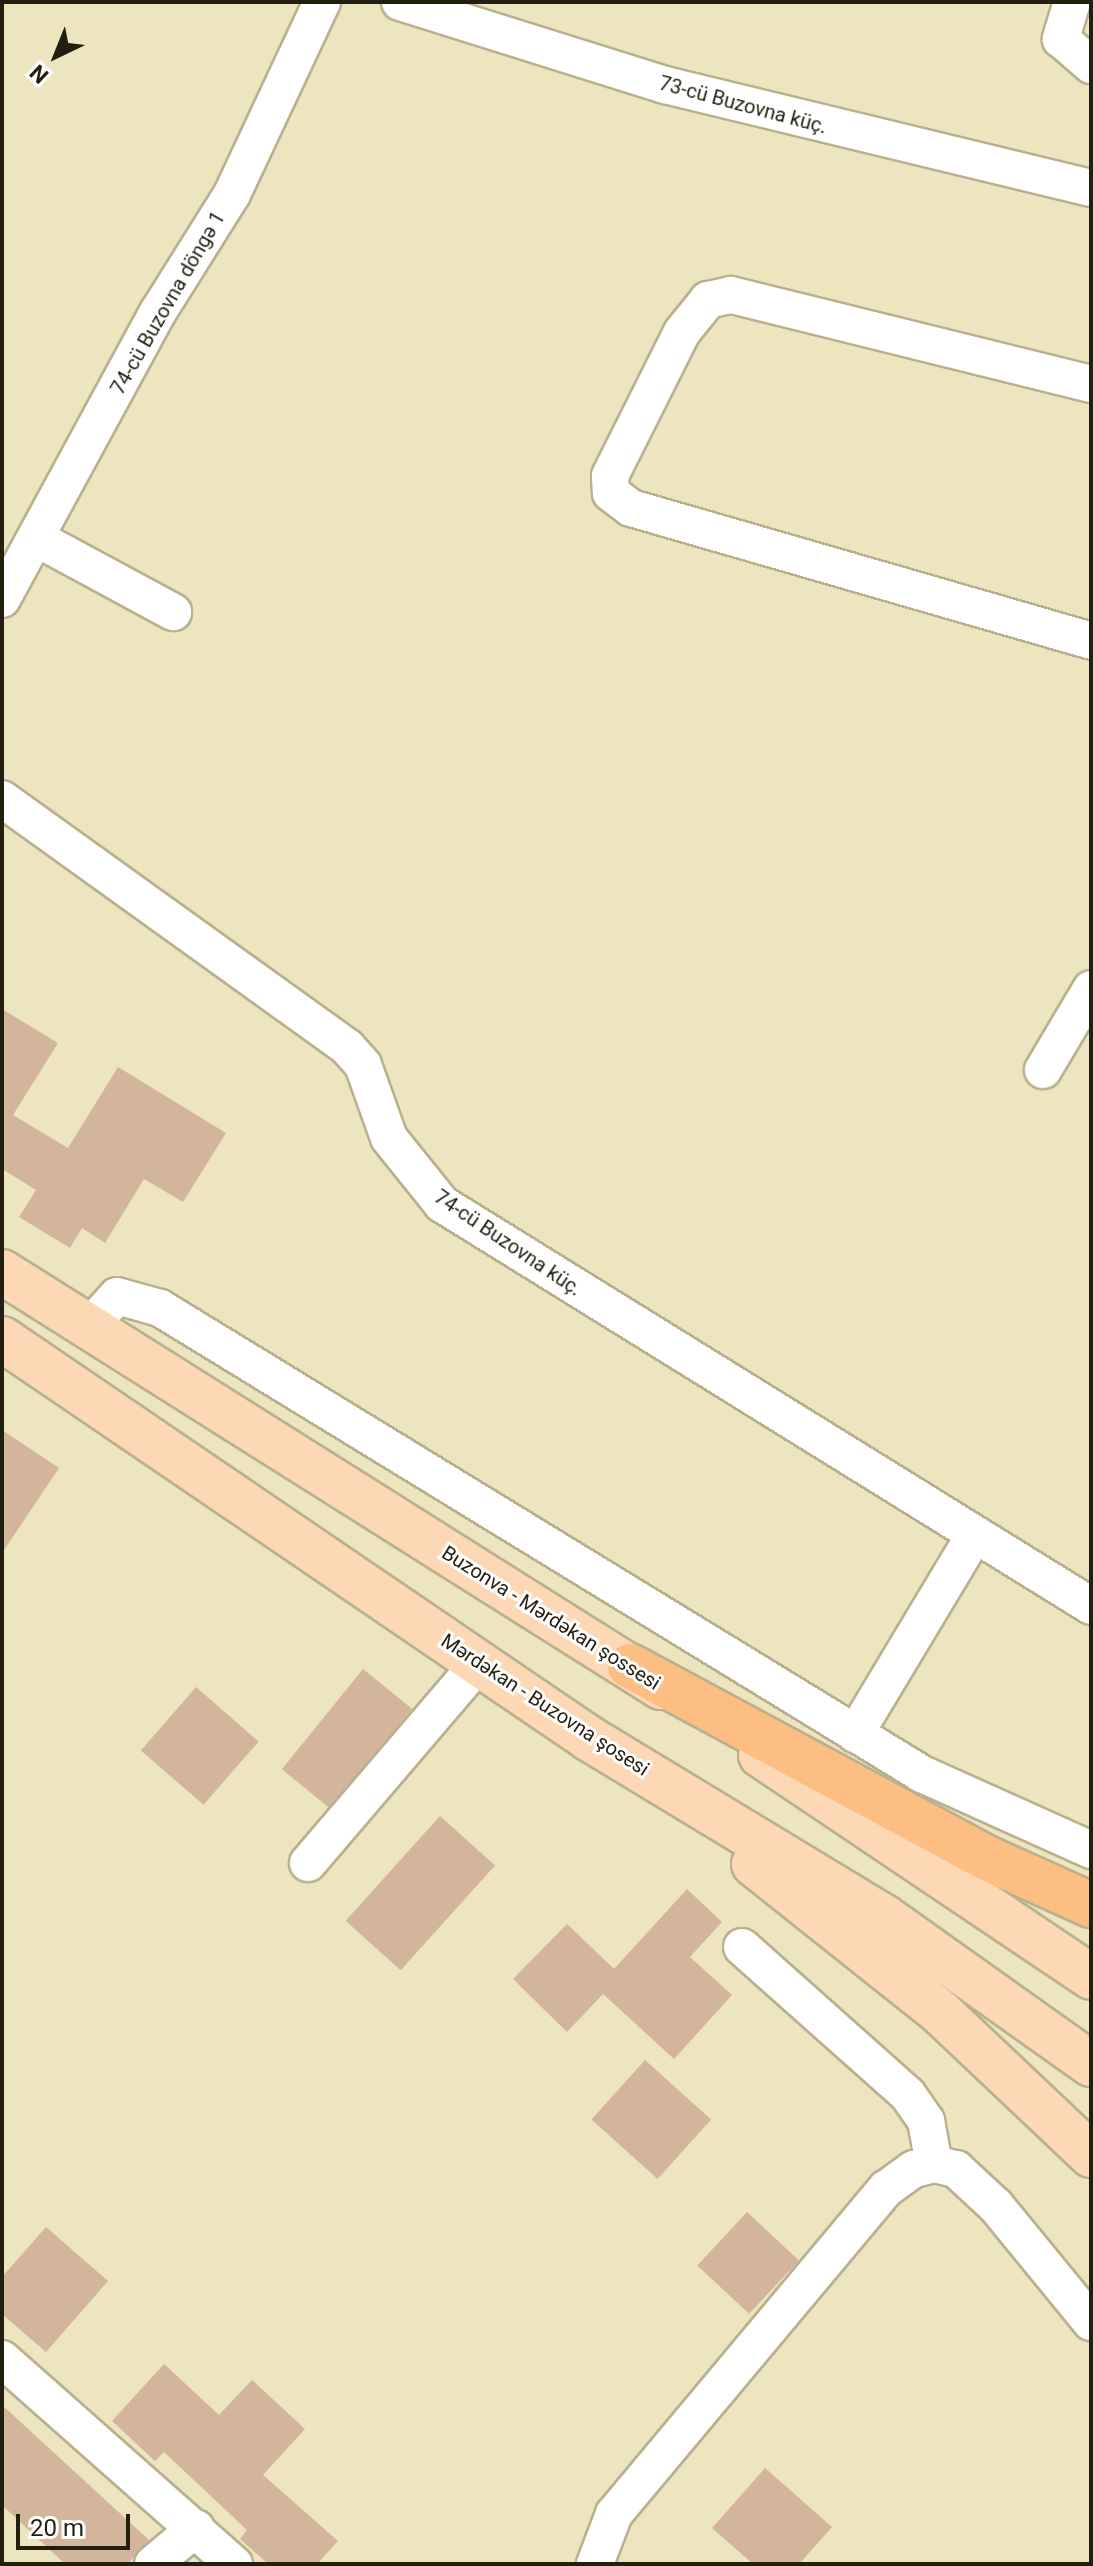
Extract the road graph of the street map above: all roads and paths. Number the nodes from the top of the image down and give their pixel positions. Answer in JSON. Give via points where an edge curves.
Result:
{"nodes":[{"id":1,"x":322,"y":2,"type":"edge"},
{"id":2,"x":400,"y":2,"type":"edge"},
{"id":3,"x":1072,"y":2,"type":"edge"},
{"id":4,"x":1091,"y":65,"type":"edge"},
{"id":5,"x":1091,"y":188,"type":"edge"},
{"id":6,"x":1091,"y":384,"type":"edge"},
{"id":7,"x":36,"y":538,"type":"junction"},
{"id":8,"x":2,"y":599,"type":"edge"},
{"id":9,"x":173,"y":612,"type":"dead end"},
{"id":10,"x":1091,"y":641,"type":"edge"},
{"id":11,"x":2,"y":799,"type":"edge"},
{"id":12,"x":1091,"y":989,"type":"edge"},
{"id":13,"x":1043,"y":1070,"type":"dead end"},
{"id":14,"x":2,"y":1272,"type":"edge"},
{"id":15,"x":88,"y":1328,"type":"junction"},
{"id":16,"x":2,"y":1339,"type":"edge"},
{"id":17,"x":973,"y":1538,"type":"junction"},
{"id":18,"x":1091,"y":1606,"type":"edge"},
{"id":19,"x":479,"y":1663,"type":"junction"},
{"id":20,"x":630,"y":1666,"type":"junction"},
{"id":21,"x":855,"y":1734,"type":"junction"},
{"id":22,"x":590,"y":1739,"type":"junction"},
{"id":23,"x":1091,"y":1850,"type":"edge"},
{"id":24,"x":308,"y":1863,"type":"dead end"},
{"id":25,"x":1091,"y":1905,"type":"edge"},
{"id":26,"x":742,"y":1947,"type":"dead end"},
{"id":27,"x":1091,"y":1977,"type":"edge"},
{"id":28,"x":1091,"y":2064,"type":"edge"},
{"id":29,"x":1091,"y":2155,"type":"edge"},
{"id":30,"x":945,"y":2166,"type":"junction"},
{"id":31,"x":1091,"y":2322,"type":"edge"},
{"id":32,"x":2,"y":2359,"type":"edge"},
{"id":33,"x":196,"y":2528,"type":"junction"},
{"id":34,"x":153,"y":2564,"type":"edge"},
{"id":35,"x":234,"y":2564,"type":"edge"},
{"id":36,"x":595,"y":2564,"type":"edge"}],
"edges":[{"from":1,"to":7,"type":"street","name":"74-cü Buzovna döngə 1","via":[[232,194],[158,312]]},
{"from":2,"to":5,"type":"street","name":"73-cü Buzovna küç.","via":[[665,85]]},
{"from":3,"to":4,"type":"street","via":[[1061,39]]},
{"from":6,"to":10,"type":"street","via":[[731,295],[708,300],[682,332],[610,476],[611,493],[631,508]]},
{"from":7,"to":8,"type":"street","name":"74-cü Buzovna döngə 1"},
{"from":7,"to":9,"type":"street"},
{"from":11,"to":17,"type":"street","name":"74-cü Buzovna küç.","via":[[347,1047],[363,1065],[389,1138],[442,1204]]},
{"from":12,"to":13,"type":"street"},
{"from":14,"to":15,"type":"main road","name":"Buzonva - Mərdəkan şossesi"},
{"from":15,"to":20,"type":"main road","name":"Buzonva - Mərdəkan şossesi"},
{"from":15,"to":21,"type":"street","via":[[117,1296],[160,1308]]},
{"from":16,"to":19,"type":"main road","name":"Mərdəkan - Buzovna şosesi"},
{"from":17,"to":18,"type":"street","name":"74-cü Buzovna küç."},
{"from":17,"to":21,"type":"street"},
{"from":19,"to":22,"type":"main road","name":"Mərdəkan - Buzovna şosesi"},
{"from":19,"to":24,"type":"street"},
{"from":20,"to":25,"type":"highway","via":[[989,1859]]},
{"from":20,"to":27,"type":"main road","name":"Buzonva - Mərdəkan şossesi"},
{"from":21,"to":23,"type":"street","via":[[922,1774]]},
{"from":22,"to":28,"type":"main road","name":"Mərdəkan - Buzovna şosesi","via":[[884,1917]]},
{"from":22,"to":29,"type":"main road","via":[[941,2013]]},
{"from":26,"to":30,"type":"street","via":[[908,2095]]},
{"from":30,"to":31,"type":"street","via":[[996,2206]]},
{"from":30,"to":36,"type":"street","via":[[886,2189],[614,2514]]},
{"from":32,"to":33,"type":"street"},
{"from":33,"to":34,"type":"street"},
{"from":33,"to":35,"type":"street"}]}
